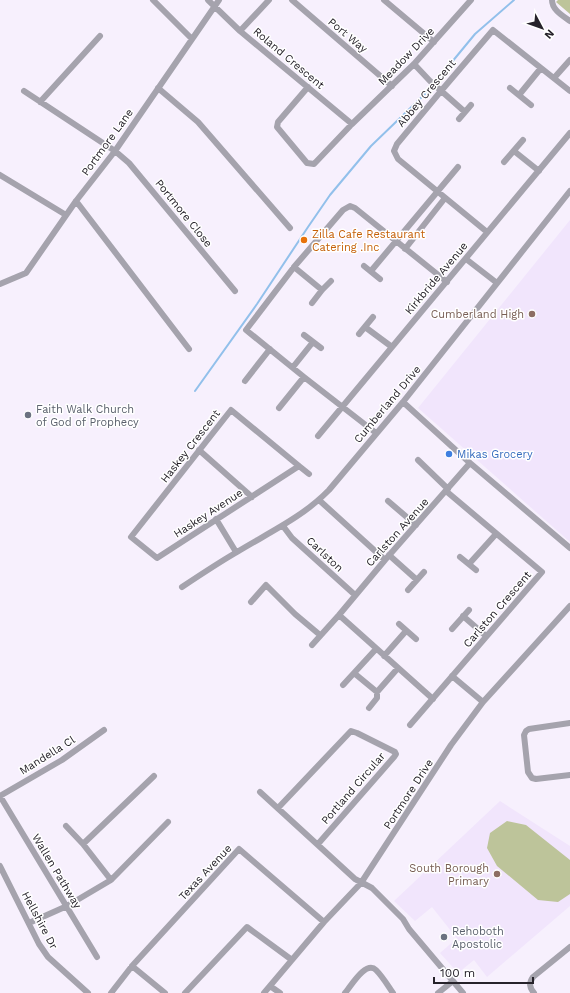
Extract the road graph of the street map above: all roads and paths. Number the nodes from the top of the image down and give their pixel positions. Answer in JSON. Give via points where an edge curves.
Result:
{"nodes":[{"id":1,"x":153,"y":0,"type":"edge"},
{"id":2,"x":208,"y":0,"type":"edge"},
{"id":3,"x":219,"y":0,"type":"edge"},
{"id":4,"x":269,"y":0,"type":"edge"},
{"id":5,"x":292,"y":0,"type":"edge"},
{"id":6,"x":384,"y":0,"type":"edge"},
{"id":7,"x":471,"y":0,"type":"edge"},
{"id":8,"x":552,"y":0,"type":"edge"},
{"id":9,"x":214,"y":6,"type":"junction"},
{"id":10,"x":570,"y":21,"type":"edge"},
{"id":11,"x":240,"y":31,"type":"junction"},
{"id":12,"x":100,"y":36,"type":"dead end"},
{"id":13,"x":192,"y":38,"type":"junction"},
{"id":14,"x":434,"y":42,"type":"junction"},
{"id":15,"x":570,"y":60,"type":"edge"},
{"id":16,"x":414,"y":64,"type":"junction"},
{"id":17,"x":541,"y":68,"type":"junction"},
{"id":18,"x":554,"y":78,"type":"junction"},
{"id":19,"x":392,"y":86,"type":"junction"},
{"id":20,"x":308,"y":87,"type":"junction"},
{"id":21,"x":158,"y":88,"type":"junction"},
{"id":22,"x":510,"y":88,"type":"dead end"},
{"id":23,"x":24,"y":91,"type":"dead end"},
{"id":24,"x":440,"y":91,"type":"junction"},
{"id":25,"x":570,"y":91,"type":"edge"},
{"id":26,"x":518,"y":95,"type":"junction"},
{"id":27,"x":40,"y":102,"type":"junction"},
{"id":28,"x":471,"y":105,"type":"dead end"},
{"id":29,"x":531,"y":105,"type":"dead end"},
{"id":30,"x":465,"y":112,"type":"junction"},
{"id":31,"x":459,"y":119,"type":"dead end"},
{"id":32,"x":352,"y":124,"type":"junction"},
{"id":33,"x":570,"y":133,"type":"edge"},
{"id":34,"x":523,"y":140,"type":"dead end"},
{"id":35,"x":115,"y":151,"type":"junction"},
{"id":36,"x":514,"y":151,"type":"junction"},
{"id":37,"x":504,"y":162,"type":"dead end"},
{"id":38,"x":458,"y":167,"type":"dead end"},
{"id":39,"x":539,"y":171,"type":"junction"},
{"id":40,"x":0,"y":175,"type":"edge"},
{"id":41,"x":570,"y":191,"type":"edge"},
{"id":42,"x":436,"y":192,"type":"junction"},
{"id":43,"x":445,"y":198,"type":"junction"},
{"id":44,"x":76,"y":201,"type":"junction"},
{"id":45,"x":66,"y":215,"type":"junction"},
{"id":46,"x":290,"y":228,"type":"dead end"},
{"id":47,"x":487,"y":232,"type":"junction"},
{"id":48,"x":396,"y":242,"type":"junction"},
{"id":49,"x":405,"y":249,"type":"junction"},
{"id":50,"x":466,"y":259,"type":"junction"},
{"id":51,"x":364,"y":266,"type":"dead end"},
{"id":52,"x":294,"y":267,"type":"junction"},
{"id":53,"x":371,"y":271,"type":"junction"},
{"id":54,"x":380,"y":279,"type":"dead end"},
{"id":55,"x":331,"y":281,"type":"dead end"},
{"id":56,"x":447,"y":282,"type":"junction"},
{"id":57,"x":497,"y":283,"type":"junction"},
{"id":58,"x":0,"y":284,"type":"edge"},
{"id":59,"x":322,"y":290,"type":"junction"},
{"id":60,"x":235,"y":291,"type":"dead end"},
{"id":61,"x":312,"y":303,"type":"dead end"},
{"id":62,"x":373,"y":317,"type":"dead end"},
{"id":63,"x":365,"y":327,"type":"junction"},
{"id":64,"x":359,"y":334,"type":"dead end"},
{"id":65,"x":304,"y":335,"type":"dead end"},
{"id":66,"x":313,"y":342,"type":"junction"},
{"id":67,"x":392,"y":347,"type":"junction"},
{"id":68,"x":321,"y":348,"type":"dead end"},
{"id":69,"x":190,"y":349,"type":"dead end"},
{"id":70,"x":270,"y":349,"type":"junction"},
{"id":71,"x":293,"y":367,"type":"junction"},
{"id":72,"x":304,"y":377,"type":"junction"},
{"id":73,"x":245,"y":381,"type":"dead end"},
{"id":74,"x":403,"y":402,"type":"junction"},
{"id":75,"x":343,"y":406,"type":"junction"},
{"id":76,"x":279,"y":408,"type":"dead end"},
{"id":77,"x":376,"y":433,"type":"junction"},
{"id":78,"x":318,"y":436,"type":"dead end"},
{"id":79,"x":199,"y":450,"type":"junction"},
{"id":80,"x":418,"y":460,"type":"dead end"},
{"id":81,"x":470,"y":463,"type":"junction"},
{"id":82,"x":299,"y":466,"type":"junction"},
{"id":83,"x":309,"y":474,"type":"dead end"},
{"id":84,"x":447,"y":490,"type":"junction"},
{"id":85,"x":252,"y":496,"type":"junction"},
{"id":86,"x":319,"y":500,"type":"junction"},
{"id":87,"x":388,"y":501,"type":"dead end"},
{"id":88,"x":216,"y":519,"type":"junction"},
{"id":89,"x":416,"y":525,"type":"junction"},
{"id":90,"x":283,"y":526,"type":"junction"},
{"id":91,"x":496,"y":534,"type":"junction"},
{"id":92,"x":131,"y":537,"type":"joint"},
{"id":93,"x":570,"y":548,"type":"edge"},
{"id":94,"x":236,"y":552,"type":"junction"},
{"id":95,"x":387,"y":557,"type":"junction"},
{"id":96,"x":460,"y":557,"type":"dead end"},
{"id":97,"x":469,"y":564,"type":"junction"},
{"id":98,"x":476,"y":570,"type":"dead end"},
{"id":99,"x":424,"y":572,"type":"dead end"},
{"id":100,"x":417,"y":580,"type":"junction"},
{"id":101,"x":182,"y":587,"type":"dead end"},
{"id":102,"x":408,"y":590,"type":"dead end"},
{"id":103,"x":355,"y":595,"type":"junction"},
{"id":104,"x":251,"y":602,"type":"dead end"},
{"id":105,"x":570,"y":606,"type":"edge"},
{"id":106,"x":469,"y":610,"type":"dead end"},
{"id":107,"x":339,"y":615,"type":"junction"},
{"id":108,"x":463,"y":616,"type":"junction"},
{"id":109,"x":399,"y":624,"type":"dead end"},
{"id":110,"x":452,"y":630,"type":"dead end"},
{"id":111,"x":406,"y":631,"type":"junction"},
{"id":112,"x":320,"y":635,"type":"junction"},
{"id":113,"x":486,"y":636,"type":"junction"},
{"id":114,"x":416,"y":639,"type":"dead end"},
{"id":115,"x":312,"y":645,"type":"dead end"},
{"id":116,"x":376,"y":649,"type":"junction"},
{"id":117,"x":384,"y":656,"type":"junction"},
{"id":118,"x":398,"y":668,"type":"junction"},
{"id":119,"x":354,"y":673,"type":"junction"},
{"id":120,"x":452,"y":676,"type":"junction"},
{"id":121,"x":343,"y":685,"type":"dead end"},
{"id":122,"x":377,"y":692,"type":"junction"},
{"id":123,"x":433,"y":699,"type":"junction"},
{"id":124,"x":483,"y":702,"type":"junction"},
{"id":125,"x":369,"y":708,"type":"dead end"},
{"id":126,"x":570,"y":723,"type":"edge"},
{"id":127,"x":410,"y":725,"type":"dead end"},
{"id":128,"x":104,"y":730,"type":"dead end"},
{"id":129,"x":570,"y":775,"type":"edge"},
{"id":130,"x":154,"y":776,"type":"dead end"},
{"id":131,"x":260,"y":792,"type":"dead end"},
{"id":132,"x":0,"y":796,"type":"edge"},
{"id":133,"x":278,"y":808,"type":"junction"},
{"id":134,"x":168,"y":822,"type":"dead end"},
{"id":135,"x":66,"y":826,"type":"dead end"},
{"id":136,"x":83,"y":844,"type":"junction"},
{"id":137,"x":318,"y":844,"type":"junction"},
{"id":138,"x":0,"y":866,"type":"edge"},
{"id":139,"x":2,"y":873,"type":"edge"},
{"id":140,"x":111,"y":880,"type":"junction"},
{"id":141,"x":361,"y":883,"type":"junction"},
{"id":142,"x":67,"y":906,"type":"junction"},
{"id":143,"x":324,"y":922,"type":"junction"},
{"id":144,"x":29,"y":923,"type":"junction"},
{"id":145,"x":570,"y":947,"type":"edge"},
{"id":146,"x":97,"y":957,"type":"dead end"},
{"id":147,"x":292,"y":960,"type":"junction"},
{"id":148,"x":132,"y":966,"type":"junction"},
{"id":149,"x":453,"y":981,"type":"junction"},
{"id":150,"x":270,"y":986,"type":"junction"},
{"id":151,"x":88,"y":993,"type":"edge"},
{"id":152,"x":111,"y":993,"type":"edge"},
{"id":153,"x":165,"y":993,"type":"edge"},
{"id":154,"x":185,"y":993,"type":"edge"},
{"id":155,"x":264,"y":993,"type":"edge"},
{"id":156,"x":280,"y":993,"type":"edge"},
{"id":157,"x":345,"y":993,"type":"edge"},
{"id":158,"x":393,"y":993,"type":"edge"},
{"id":159,"x":438,"y":993,"type":"edge"},
{"id":160,"x":463,"y":993,"type":"edge"},
{"id":161,"x":534,"y":993,"type":"edge"}],
"edges":[{"from":1,"to":13,"type":"street"},
{"from":2,"to":9,"type":"street","name":"Roland Crescent"},
{"from":3,"to":9,"type":"street","name":"Portmore Lane"},
{"from":4,"to":11,"type":"street"},
{"from":5,"to":19,"type":"street","name":"Port Way"},
{"from":6,"to":14,"type":"street"},
{"from":7,"to":14,"type":"street","name":"Meadow Drive"},
{"from":8,"to":10,"type":"street","via":[[554,8]]},
{"from":9,"to":11,"type":"street","name":"Roland Crescent"},
{"from":9,"to":13,"type":"street","name":"Portmore Lane"},
{"from":11,"to":20,"type":"street","name":"Roland Crescent"},
{"from":12,"to":27,"type":"street"},
{"from":13,"to":21,"type":"street","name":"Portmore Lane"},
{"from":14,"to":16,"type":"street","name":"Meadow Drive"},
{"from":15,"to":18,"type":"street"},
{"from":16,"to":19,"type":"street","name":"Meadow Drive"},
{"from":16,"to":24,"type":"street"},
{"from":17,"to":18,"type":"street","name":"Abbey Crescent"},
{"from":17,"to":24,"type":"street","name":"Abbey Crescent","via":[[493,30]]},
{"from":17,"to":26,"type":"street"},
{"from":18,"to":25,"type":"street","name":"Abbey Crescent"},
{"from":19,"to":32,"type":"street","name":"Meadow Drive"},
{"from":20,"to":32,"type":"street","name":"Roland Crescent"},
{"from":20,"to":32,"type":"street","name":"Meadow Drive","via":[[278,122],[278,127],[307,163],[314,164]]},
{"from":21,"to":35,"type":"street","name":"Portmore Lane"},
{"from":21,"to":46,"type":"street","via":[[198,122]]},
{"from":22,"to":26,"type":"street"},
{"from":23,"to":27,"type":"street","name":"Portmore Close"},
{"from":24,"to":30,"type":"street"},
{"from":24,"to":42,"type":"street","name":"Abbey Crescent","via":[[394,151],[398,160]]},
{"from":26,"to":29,"type":"street"},
{"from":27,"to":35,"type":"street","name":"Portmore Close"},
{"from":28,"to":30,"type":"street"},
{"from":30,"to":31,"type":"street"},
{"from":33,"to":39,"type":"street","name":"Kirkbride Avenue"},
{"from":34,"to":36,"type":"street"},
{"from":35,"to":44,"type":"street","name":"Portmore Lane"},
{"from":35,"to":60,"type":"street","name":"Portmore Close","via":[[129,163]]},
{"from":36,"to":37,"type":"street"},
{"from":36,"to":39,"type":"street"},
{"from":38,"to":42,"type":"street"},
{"from":39,"to":47,"type":"street","name":"Kirkbride Avenue"},
{"from":40,"to":45,"type":"street"},
{"from":41,"to":57,"type":"street","name":"Cumberland Drive"},
{"from":42,"to":43,"type":"street","name":"Abbey Crescent"},
{"from":42,"to":48,"type":"street"},
{"from":43,"to":47,"type":"street","name":"Abbey Crescent"},
{"from":43,"to":49,"type":"street"},
{"from":44,"to":45,"type":"street","name":"Portmore Lane"},
{"from":44,"to":69,"type":"street"},
{"from":45,"to":58,"type":"street","name":"Portmore Lane","via":[[26,273]]},
{"from":47,"to":50,"type":"street","name":"Kirkbride Avenue"},
{"from":48,"to":49,"type":"street"},
{"from":48,"to":52,"type":"street","via":[[350,206],[343,210]]},
{"from":48,"to":53,"type":"street"},
{"from":49,"to":56,"type":"street"},
{"from":50,"to":56,"type":"street","name":"Kirkbride Avenue"},
{"from":50,"to":57,"type":"street"},
{"from":51,"to":53,"type":"street"},
{"from":52,"to":59,"type":"street"},
{"from":52,"to":70,"type":"street","via":[[246,330]]},
{"from":53,"to":54,"type":"street"},
{"from":55,"to":59,"type":"street"},
{"from":56,"to":67,"type":"street","name":"Kirkbride Avenue"},
{"from":57,"to":74,"type":"street","name":"Cumberland Drive"},
{"from":59,"to":61,"type":"street"},
{"from":62,"to":63,"type":"street"},
{"from":63,"to":64,"type":"street"},
{"from":63,"to":67,"type":"street"},
{"from":65,"to":66,"type":"street"},
{"from":66,"to":68,"type":"street"},
{"from":66,"to":71,"type":"street"},
{"from":67,"to":75,"type":"street","name":"Kirkbride Avenue"},
{"from":70,"to":71,"type":"street"},
{"from":70,"to":73,"type":"street"},
{"from":71,"to":72,"type":"street"},
{"from":72,"to":75,"type":"street"},
{"from":72,"to":76,"type":"street"},
{"from":74,"to":77,"type":"street","name":"Cumberland Drive"},
{"from":74,"to":81,"type":"street"},
{"from":75,"to":77,"type":"street"},
{"from":75,"to":78,"type":"street","name":"Kirkbride Avenue"},
{"from":77,"to":86,"type":"street","name":"Cumberland Drive"},
{"from":79,"to":82,"type":"street","name":"Haskey Crescent","via":[[231,410]]},
{"from":79,"to":85,"type":"street"},
{"from":79,"to":92,"type":"street","name":"Haskey Crescent"},
{"from":80,"to":84,"type":"street","name":"Carlston Crescent"},
{"from":81,"to":84,"type":"street","name":"Carlston Avenue"},
{"from":81,"to":93,"type":"street"},
{"from":82,"to":83,"type":"street","name":"Haskey Crescent"},
{"from":82,"to":85,"type":"street","name":"Haskey Avenue"},
{"from":84,"to":89,"type":"street","name":"Carlston Avenue"},
{"from":84,"to":91,"type":"street","name":"Carlston Crescent"},
{"from":85,"to":88,"type":"street","name":"Haskey Avenue"},
{"from":86,"to":90,"type":"street","name":"Cumberland Drive"},
{"from":86,"to":95,"type":"street"},
{"from":87,"to":89,"type":"street"},
{"from":88,"to":92,"type":"street","name":"Haskey Avenue","via":[[157,558]]},
{"from":88,"to":94,"type":"street"},
{"from":89,"to":95,"type":"street","name":"Carlston Avenue"},
{"from":90,"to":94,"type":"street","name":"Cumberland Drive"},
{"from":90,"to":103,"type":"street","name":"Carlston","via":[[292,538]]},
{"from":91,"to":97,"type":"street"},
{"from":91,"to":113,"type":"street","name":"Carlston Crescent","via":[[542,572]]},
{"from":94,"to":101,"type":"street","name":"Cumberland Drive"},
{"from":95,"to":100,"type":"street"},
{"from":95,"to":103,"type":"street","name":"Carlston Avenue"},
{"from":96,"to":97,"type":"street"},
{"from":97,"to":98,"type":"street"},
{"from":99,"to":100,"type":"street"},
{"from":100,"to":102,"type":"street"},
{"from":103,"to":107,"type":"street","name":"Carlston Avenue"},
{"from":104,"to":112,"type":"street","via":[[266,585]]},
{"from":105,"to":124,"type":"street","name":"Portmore Drive"},
{"from":106,"to":108,"type":"street"},
{"from":107,"to":112,"type":"street","name":"Carlston Avenue"},
{"from":107,"to":116,"type":"street"},
{"from":108,"to":110,"type":"street"},
{"from":108,"to":113,"type":"street"},
{"from":109,"to":111,"type":"street"},
{"from":111,"to":114,"type":"street"},
{"from":111,"to":117,"type":"street"},
{"from":112,"to":115,"type":"street","name":"Carlston Avenue"},
{"from":113,"to":120,"type":"street","name":"Carlston Crescent"},
{"from":116,"to":117,"type":"street"},
{"from":116,"to":119,"type":"street"},
{"from":117,"to":118,"type":"street"},
{"from":118,"to":122,"type":"street"},
{"from":118,"to":123,"type":"street"},
{"from":119,"to":121,"type":"street"},
{"from":119,"to":122,"type":"street"},
{"from":120,"to":123,"type":"street","name":"Carlston Crescent"},
{"from":120,"to":124,"type":"street"},
{"from":122,"to":125,"type":"street","via":[[377,698]]},
{"from":123,"to":127,"type":"street","name":"Carlston Crescent"},
{"from":124,"to":141,"type":"street","name":"Portmore Drive"},
{"from":126,"to":129,"type":"street","via":[[529,729],[524,735],[530,776],[536,779]]},
{"from":128,"to":132,"type":"street","name":"Mandella Cl","via":[[62,760]]},
{"from":130,"to":136,"type":"street"},
{"from":131,"to":133,"type":"street"},
{"from":132,"to":142,"type":"street","name":"Wallen Pathway"},
{"from":133,"to":137,"type":"street"},
{"from":133,"to":137,"type":"street","name":"Portland Circular","via":[[351,731],[395,752],[394,757]]},
{"from":134,"to":140,"type":"street"},
{"from":135,"to":136,"type":"street"},
{"from":136,"to":140,"type":"street"},
{"from":137,"to":141,"type":"street"},
{"from":138,"to":139,"type":"street","name":"Hellshire Dr"},
{"from":139,"to":144,"type":"street","name":"Hellshire Dr"},
{"from":140,"to":142,"type":"street"},
{"from":141,"to":143,"type":"street","name":"Portmore Drive"},
{"from":141,"to":149,"type":"street","via":[[372,888],[403,919]]},
{"from":142,"to":144,"type":"street"},
{"from":142,"to":146,"type":"street","name":"Wallen Pathway"},
{"from":143,"to":147,"type":"street","name":"Portmore Drive"},
{"from":143,"to":148,"type":"street","name":"Texas Avenue","via":[[239,848]]},
{"from":144,"to":151,"type":"street","name":"Hellshire Dr","via":[[48,957]]},
{"from":145,"to":161,"type":"street","via":[[533,977],[530,989]]},
{"from":147,"to":150,"type":"street","name":"Portmore Drive"},
{"from":147,"to":154,"type":"street","via":[[247,927]]},
{"from":148,"to":152,"type":"street","name":"Texas Avenue"},
{"from":148,"to":153,"type":"street"},
{"from":149,"to":159,"type":"street"},
{"from":149,"to":160,"type":"street"},
{"from":150,"to":155,"type":"street","name":"Portmore Drive"},
{"from":150,"to":156,"type":"street"},
{"from":157,"to":158,"type":"street","via":[[363,970],[369,968],[375,969]]}]}
